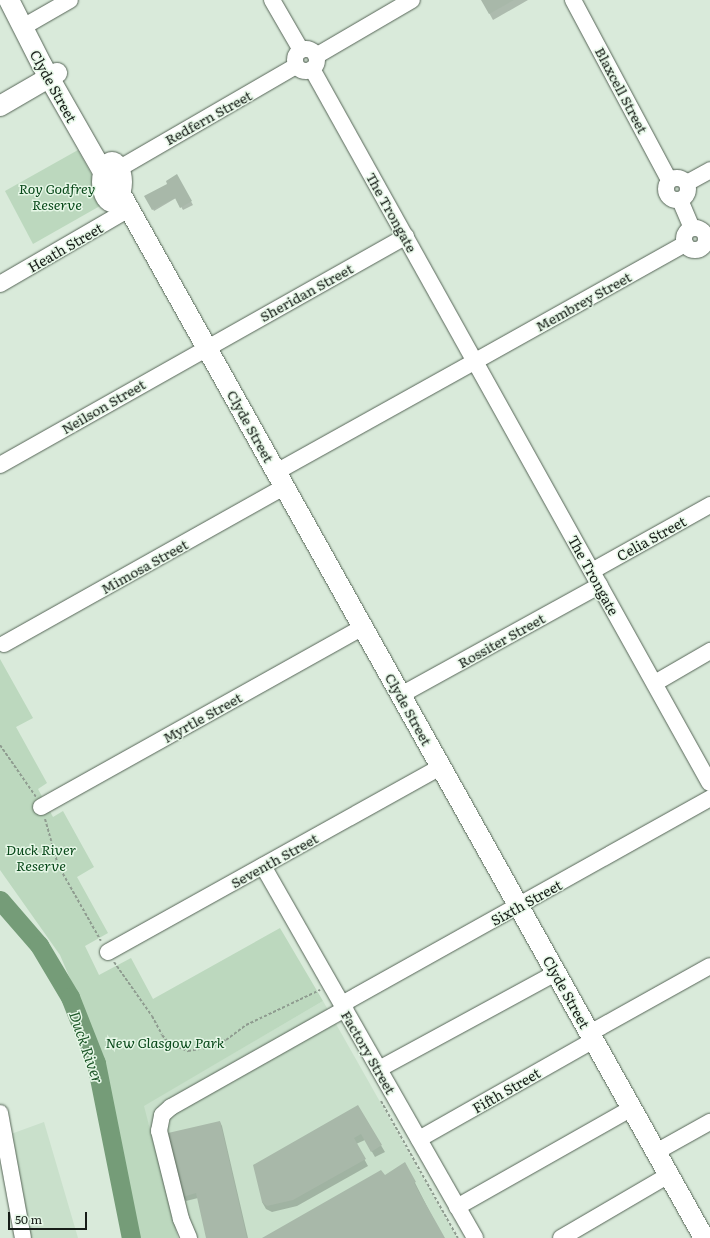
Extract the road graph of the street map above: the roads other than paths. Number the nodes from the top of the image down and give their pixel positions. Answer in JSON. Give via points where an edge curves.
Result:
{"nodes":[{"id":1,"x":9,"y":0,"type":"edge"},
{"id":2,"x":17,"y":0,"type":"edge"},
{"id":3,"x":70,"y":0,"type":"edge"},
{"id":4,"x":272,"y":0,"type":"edge"},
{"id":5,"x":412,"y":0,"type":"edge"},
{"id":6,"x":573,"y":0,"type":"edge"},
{"id":7,"x":30,"y":23,"type":"junction"},
{"id":8,"x":301,"y":50,"type":"junction"},
{"id":9,"x":314,"y":63,"type":"junction"},
{"id":10,"x":296,"y":66,"type":"junction"},
{"id":11,"x":53,"y":75,"type":"junction"},
{"id":12,"x":0,"y":106,"type":"edge"},
{"id":13,"x":112,"y":170,"type":"junction"},
{"id":14,"x":710,"y":170,"type":"edge"},
{"id":15,"x":669,"y":180,"type":"junction"},
{"id":16,"x":686,"y":183,"type":"junction"},
{"id":17,"x":680,"y":200,"type":"junction"},
{"id":18,"x":129,"y":209,"type":"junction"},
{"id":19,"x":692,"y":228,"type":"junction"},
{"id":20,"x":406,"y":236,"type":"junction"},
{"id":21,"x":685,"y":244,"type":"junction"},
{"id":22,"x":707,"y":253,"type":"edge"},
{"id":23,"x":0,"y":284,"type":"edge"},
{"id":24,"x":206,"y":347,"type":"junction"},
{"id":25,"x":475,"y":361,"type":"junction"},
{"id":26,"x":0,"y":465,"type":"edge"},
{"id":27,"x":280,"y":479,"type":"junction"},
{"id":28,"x":710,"y":505,"type":"edge"},
{"id":29,"x":592,"y":571,"type":"junction"},
{"id":30,"x":600,"y":585,"type":"junction"},
{"id":31,"x":363,"y":627,"type":"junction"},
{"id":32,"x":4,"y":644,"type":"dead end"},
{"id":33,"x":710,"y":651,"type":"edge"},
{"id":34,"x":655,"y":683,"type":"junction"},
{"id":35,"x":401,"y":695,"type":"junction"},
{"id":36,"x":441,"y":767,"type":"junction"},
{"id":37,"x":710,"y":783,"type":"edge"},
{"id":38,"x":710,"y":798,"type":"edge"},
{"id":39,"x":41,"y":807,"type":"dead end"},
{"id":40,"x":263,"y":866,"type":"junction"},
{"id":41,"x":519,"y":906,"type":"junction"},
{"id":42,"x":108,"y":952,"type":"dead end"},
{"id":43,"x":710,"y":966,"type":"edge"},
{"id":44,"x":556,"y":973,"type":"junction"},
{"id":45,"x":343,"y":1006,"type":"junction"},
{"id":46,"x":592,"y":1037,"type":"junction"},
{"id":47,"x":379,"y":1069,"type":"junction"},
{"id":48,"x":632,"y":1108,"type":"junction"},
{"id":49,"x":0,"y":1113,"type":"edge"},
{"id":50,"x":710,"y":1122,"type":"edge"},
{"id":51,"x":419,"y":1139,"type":"junction"},
{"id":52,"x":656,"y":1152,"type":"junction"},
{"id":53,"x":669,"y":1175,"type":"junction"},
{"id":54,"x":458,"y":1207,"type":"junction"},
{"id":55,"x":23,"y":1238,"type":"edge"},
{"id":56,"x":189,"y":1238,"type":"edge"},
{"id":57,"x":475,"y":1238,"type":"edge"},
{"id":58,"x":561,"y":1238,"type":"edge"},
{"id":59,"x":704,"y":1238,"type":"edge"}],
"edges":[{"from":1,"to":11,"type":"main road","name":"Clyde Street"},
{"from":2,"to":7,"type":"main road","name":"Clyde Street"},
{"from":3,"to":7,"type":"street"},
{"from":4,"to":8,"type":"street"},
{"from":5,"to":9,"type":"street"},
{"from":6,"to":15,"type":"street","name":"Blaxcell Street"},
{"from":7,"to":11,"type":"main road","name":"Clyde Street"},
{"from":8,"to":9,"type":"street","via":[[308,49]]},
{"from":8,"to":10,"type":"street","via":[[295,59]]},
{"from":9,"to":10,"type":"street","via":[[302,71]]},
{"from":9,"to":20,"type":"street","name":"The Trongate"},
{"from":10,"to":13,"type":"street","name":"Redfern Street"},
{"from":11,"to":12,"type":"main road"},
{"from":11,"to":13,"type":"main road","name":"Clyde Street"},
{"from":13,"to":18,"type":"main road","name":"Clyde Street"},
{"from":14,"to":16,"type":"street"},
{"from":15,"to":16,"type":"street","via":[[678,178]]},
{"from":15,"to":17,"type":"street","via":[[667,194],[673,199]]},
{"from":16,"to":17,"type":"street","via":[[687,193]]},
{"from":17,"to":19,"type":"street"},
{"from":18,"to":23,"type":"street","name":"Heath Street"},
{"from":18,"to":24,"type":"main road","name":"Clyde Street"},
{"from":19,"to":21,"type":"street","via":[[684,234]]},
{"from":19,"to":22,"type":"street","via":[[699,228],[704,233]]},
{"from":20,"to":24,"type":"street","name":"Sheridan Street"},
{"from":20,"to":25,"type":"street","name":"The Trongate"},
{"from":21,"to":22,"type":"street","via":[[693,250]]},
{"from":21,"to":25,"type":"street","name":"Membrey Street"},
{"from":24,"to":26,"type":"street","name":"Neilson Street"},
{"from":24,"to":27,"type":"main road","name":"Clyde Street"},
{"from":25,"to":27,"type":"street","name":"Membrey Street"},
{"from":25,"to":29,"type":"street","name":"The Trongate"},
{"from":27,"to":31,"type":"main road","name":"Clyde Street"},
{"from":27,"to":32,"type":"street","name":"Mimosa Street"},
{"from":28,"to":29,"type":"street","name":"Celia Street"},
{"from":29,"to":30,"type":"street","name":"The Trongate"},
{"from":30,"to":34,"type":"street","name":"The Trongate"},
{"from":30,"to":35,"type":"street","name":"Rossiter Street"},
{"from":31,"to":35,"type":"main road","name":"Clyde Street"},
{"from":31,"to":39,"type":"street","name":"Myrtle Street"},
{"from":33,"to":34,"type":"street"},
{"from":34,"to":37,"type":"street","name":"The Trongate"},
{"from":35,"to":36,"type":"main road","name":"Clyde Street"},
{"from":36,"to":40,"type":"street","name":"Seventh Street"},
{"from":36,"to":41,"type":"main road","name":"Clyde Street"},
{"from":38,"to":41,"type":"street","name":"Sixth Street"},
{"from":40,"to":42,"type":"street","name":"Seventh Street"},
{"from":40,"to":45,"type":"street","name":"Factory Street"},
{"from":41,"to":44,"type":"main road","name":"Clyde Street"},
{"from":41,"to":45,"type":"street","name":"Sixth Street"},
{"from":43,"to":46,"type":"street","name":"Fifth Street"},
{"from":44,"to":46,"type":"main road","name":"Clyde Street"},
{"from":44,"to":47,"type":"street"},
{"from":45,"to":47,"type":"street","name":"Factory Street"},
{"from":45,"to":56,"type":"street","name":"Sixth Street","via":[[171,1107],[162,1115],[159,1131],[181,1219]]},
{"from":46,"to":48,"type":"main road","name":"Clyde Street"},
{"from":46,"to":51,"type":"street","name":"Fifth Street"},
{"from":47,"to":51,"type":"street","name":"Factory Street"},
{"from":48,"to":52,"type":"main road","name":"Clyde Street"},
{"from":48,"to":54,"type":"street"},
{"from":49,"to":55,"type":"street"},
{"from":50,"to":52,"type":"street"},
{"from":51,"to":54,"type":"street","name":"Factory Street"},
{"from":52,"to":53,"type":"main road","name":"Clyde Street"},
{"from":53,"to":58,"type":"street"},
{"from":53,"to":59,"type":"main road","name":"Clyde Street"},
{"from":54,"to":57,"type":"street","name":"Factory Street"}]}
